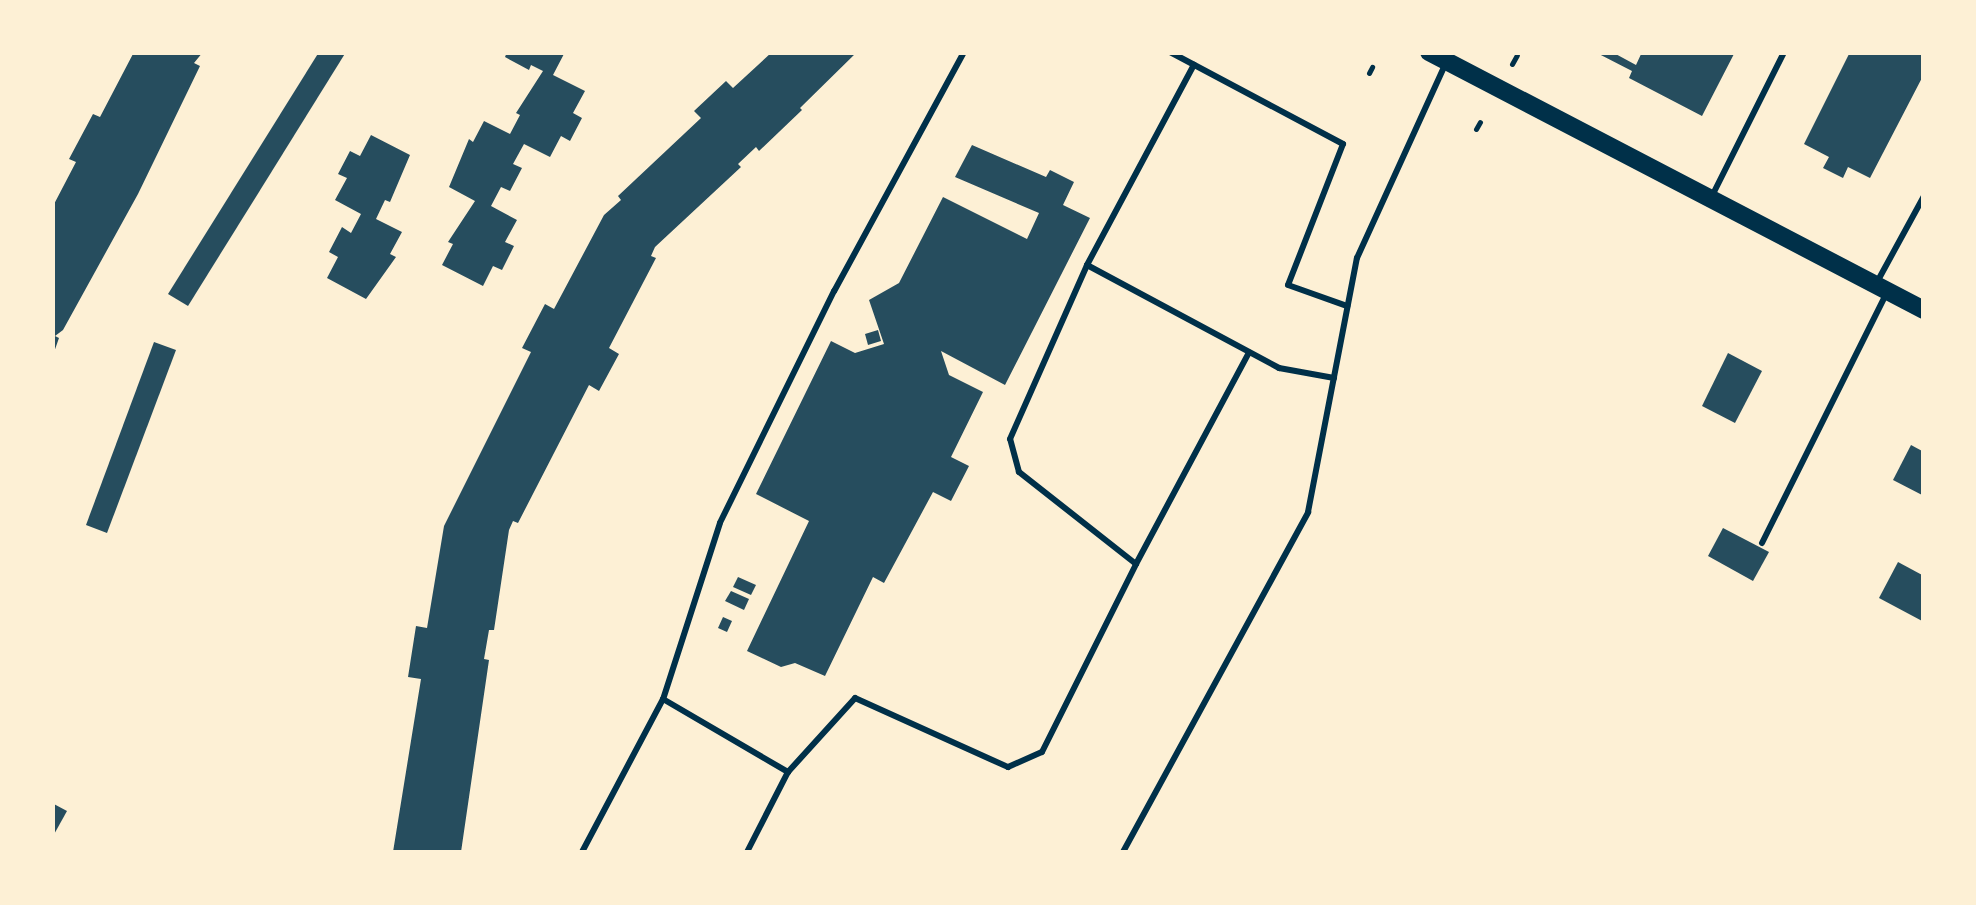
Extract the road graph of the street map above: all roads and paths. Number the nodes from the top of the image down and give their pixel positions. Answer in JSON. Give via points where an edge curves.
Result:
{"nodes":[{"id":1,"x":964,"y":52,"type":"edge"},
{"id":2,"x":1170,"y":52,"type":"edge"},
{"id":3,"x":1429,"y":52,"type":"edge"},
{"id":4,"x":1784,"y":52,"type":"edge"},
{"id":5,"x":1518,"y":55,"type":"dead end"},
{"id":6,"x":1449,"y":57,"type":"edge"},
{"id":7,"x":1512,"y":64,"type":"dead end"},
{"id":8,"x":1194,"y":65,"type":"junction"},
{"id":9,"x":1924,"y":196,"type":"edge"},
{"id":10,"x":1712,"y":198,"type":"junction"},
{"id":11,"x":1087,"y":266,"type":"junction"},
{"id":12,"x":1882,"y":288,"type":"junction"},
{"id":13,"x":1348,"y":306,"type":"junction"},
{"id":14,"x":1924,"y":310,"type":"edge"},
{"id":15,"x":1249,"y":352,"type":"junction"},
{"id":16,"x":1334,"y":378,"type":"junction"},
{"id":17,"x":1762,"y":542,"type":"dead end"},
{"id":18,"x":1136,"y":564,"type":"junction"},
{"id":19,"x":664,"y":699,"type":"junction"},
{"id":20,"x":788,"y":772,"type":"junction"},
{"id":21,"x":582,"y":852,"type":"edge"},
{"id":22,"x":747,"y":852,"type":"edge"},
{"id":23,"x":1122,"y":852,"type":"edge"}],
"edges":[{"from":1,"to":19,"type":"lane","via":[[834,291],[720,522]]},
{"from":2,"to":8,"type":"lane"},
{"from":3,"to":6,"type":"main road"},
{"from":4,"to":10,"type":"lane"},
{"from":5,"to":7,"type":"path"},
{"from":6,"to":10,"type":"main road"},
{"from":6,"to":13,"type":"lane","via":[[1357,258]]},
{"from":8,"to":11,"type":"lane"},
{"from":8,"to":13,"type":"lane","via":[[1343,144],[1288,284]]},
{"from":9,"to":12,"type":"lane"},
{"from":10,"to":12,"type":"main road"},
{"from":11,"to":15,"type":"lane"},
{"from":11,"to":18,"type":"lane","via":[[1010,438],[1019,472]]},
{"from":12,"to":14,"type":"main road"},
{"from":12,"to":17,"type":"lane"},
{"from":13,"to":16,"type":"lane"},
{"from":15,"to":16,"type":"lane","via":[[1279,368]]},
{"from":15,"to":18,"type":"lane"},
{"from":16,"to":23,"type":"lane","via":[[1308,512]]},
{"from":18,"to":20,"type":"lane","via":[[1042,752],[1008,767],[855,698]]},
{"from":19,"to":20,"type":"lane"},
{"from":19,"to":21,"type":"lane"},
{"from":20,"to":22,"type":"lane"}]}
